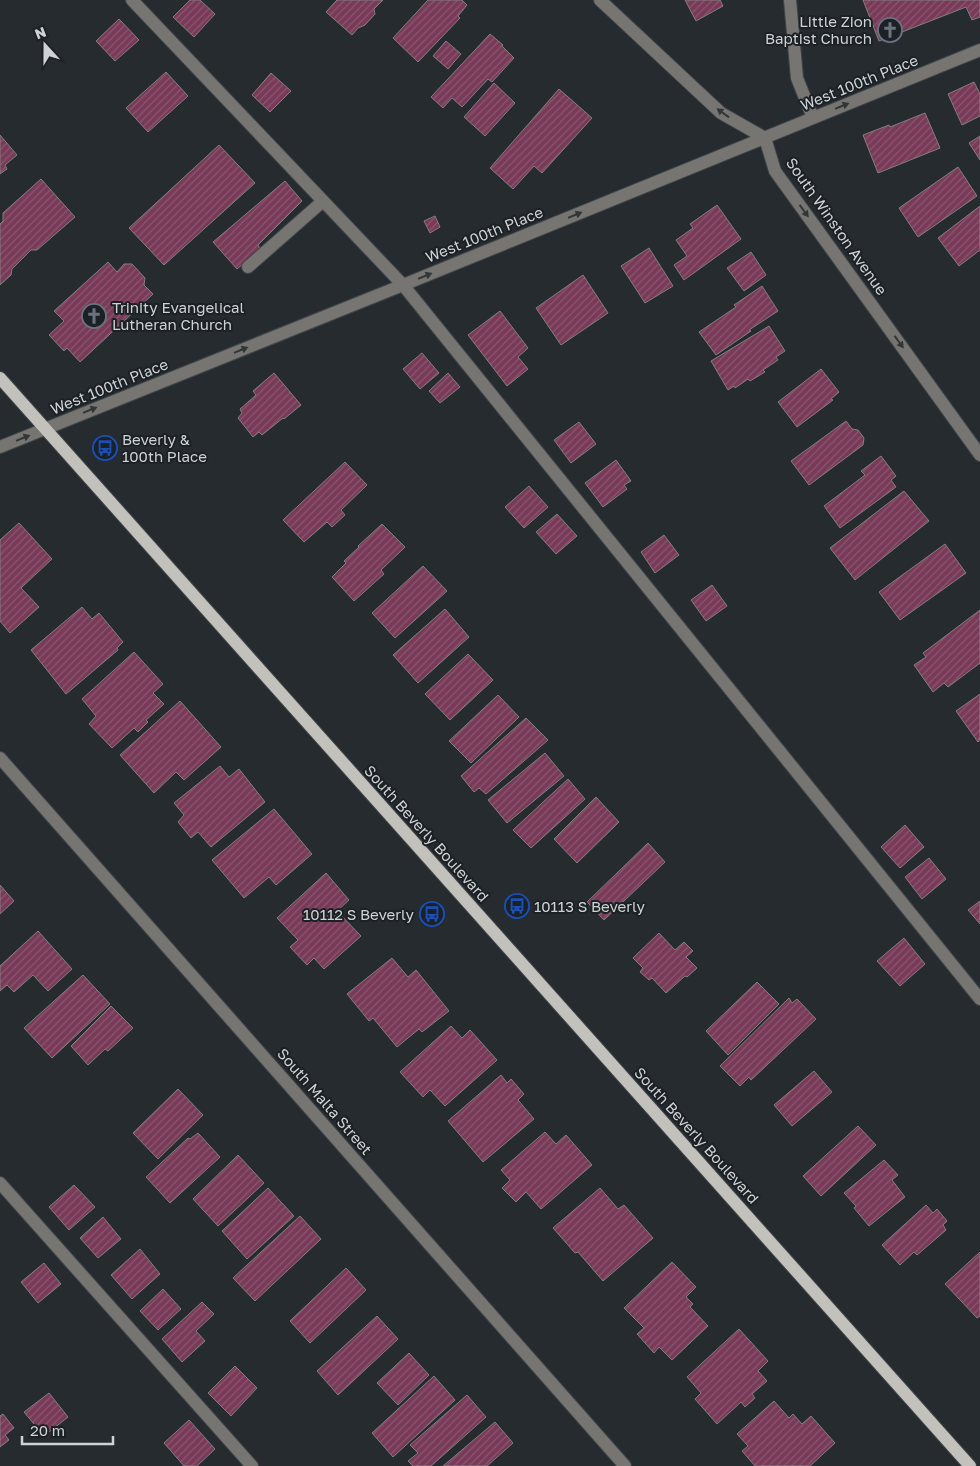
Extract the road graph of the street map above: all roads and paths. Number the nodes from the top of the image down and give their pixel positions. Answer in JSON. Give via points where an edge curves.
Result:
{"nodes":[{"id":1,"x":132,"y":0,"type":"edge"},
{"id":2,"x":600,"y":0,"type":"edge"},
{"id":3,"x":790,"y":0,"type":"edge"},
{"id":4,"x":980,"y":50,"type":"edge"},
{"id":5,"x":813,"y":118,"type":"junction"},
{"id":6,"x":765,"y":138,"type":"junction"},
{"id":7,"x":323,"y":201,"type":"junction"},
{"id":8,"x":248,"y":267,"type":"dead end"},
{"id":9,"x":403,"y":285,"type":"junction"},
{"id":10,"x":0,"y":378,"type":"edge"},
{"id":11,"x":45,"y":428,"type":"junction"},
{"id":12,"x":0,"y":447,"type":"edge"},
{"id":13,"x":980,"y":455,"type":"edge"},
{"id":14,"x":0,"y":758,"type":"edge"},
{"id":15,"x":980,"y":999,"type":"edge"},
{"id":16,"x":0,"y":1183,"type":"edge"},
{"id":17,"x":252,"y":1466,"type":"edge"},
{"id":18,"x":625,"y":1466,"type":"edge"},
{"id":19,"x":970,"y":1466,"type":"edge"}],
"edges":[{"from":1,"to":7,"type":"street"},
{"from":6,"to":2,"type":"street","one_way":true,"via":[[721,113]]},
{"from":3,"to":5,"type":"street","via":[[797,78]]},
{"from":5,"to":4,"type":"street","name":"West 100th Place","one_way":true},
{"from":5,"to":6,"type":"street","name":"West 100th Place"},
{"from":9,"to":6,"type":"street","name":"West 100th Place","one_way":true},
{"from":6,"to":13,"type":"street","name":"South Winston Avenue","one_way":true,"via":[[775,171]]},
{"from":7,"to":8,"type":"street"},
{"from":7,"to":9,"type":"street"},
{"from":11,"to":9,"type":"street","name":"West 100th Place","one_way":true},
{"from":9,"to":15,"type":"street"},
{"from":10,"to":11,"type":"main road","name":"South Beverly Boulevard"},
{"from":12,"to":11,"type":"street","name":"West 100th Place","one_way":true},
{"from":11,"to":19,"type":"main road","name":"South Beverly Boulevard"},
{"from":14,"to":18,"type":"street","name":"South Malta Street"},
{"from":16,"to":17,"type":"street"}]}
